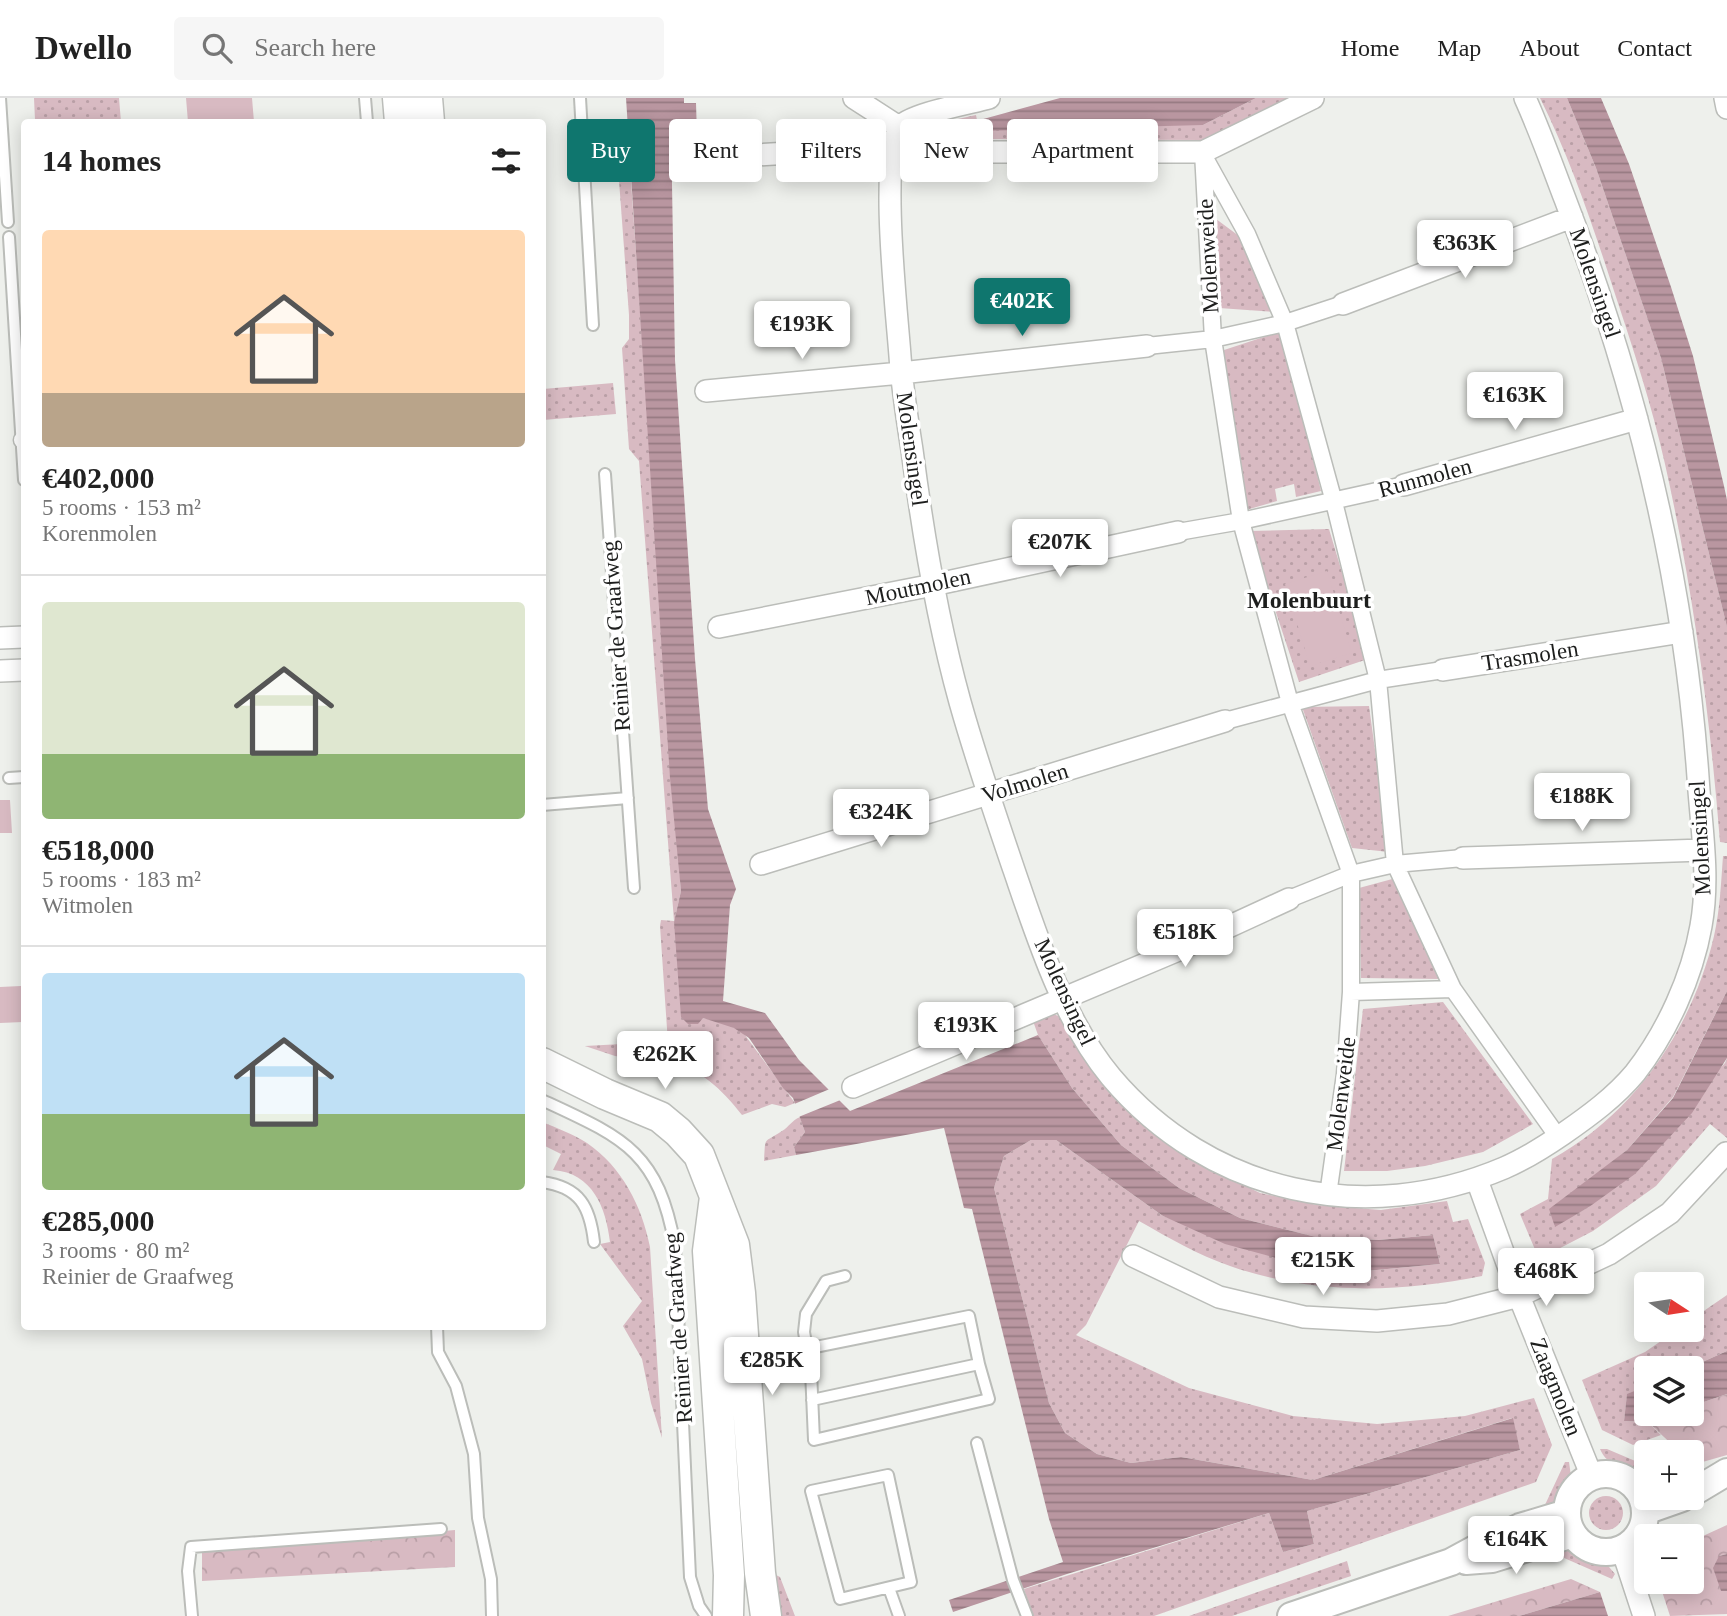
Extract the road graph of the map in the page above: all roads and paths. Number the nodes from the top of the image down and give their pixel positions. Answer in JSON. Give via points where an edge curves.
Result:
{"nodes":[{"id":1,"x":1,"y":98,"type":"edge"},
{"id":2,"x":365,"y":98,"type":"edge"},
{"id":3,"x":398,"y":98,"type":"edge"},
{"id":4,"x":427,"y":98,"type":"edge"},
{"id":5,"x":580,"y":98,"type":"edge"},
{"id":6,"x":854,"y":98,"type":"edge"},
{"id":7,"x":989,"y":98,"type":"edge"},
{"id":8,"x":1313,"y":98,"type":"edge"},
{"id":9,"x":1525,"y":98,"type":"edge"},
{"id":10,"x":1724,"y":98,"type":"edge"},
{"id":11,"x":1727,"y":108,"type":"edge"},
{"id":12,"x":367,"y":119,"type":"edge"},
{"id":13,"x":400,"y":119,"type":"edge"},
{"id":14,"x":429,"y":119,"type":"edge"},
{"id":15,"x":896,"y":137,"type":"junction"},
{"id":16,"x":2,"y":147,"type":"edge"},
{"id":17,"x":762,"y":152,"type":"edge"},
{"id":18,"x":1203,"y":152,"type":"junction"},
{"id":19,"x":1572,"y":218,"type":"junction"},
{"id":20,"x":8,"y":222,"type":"dead end"},
{"id":21,"x":9,"y":237,"type":"dead end"},
{"id":22,"x":1343,"y":304,"type":"joint"},
{"id":23,"x":1285,"y":323,"type":"junction"},
{"id":24,"x":593,"y":325,"type":"dead end"},
{"id":25,"x":1213,"y":339,"type":"junction"},
{"id":26,"x":1147,"y":346,"type":"joint"},
{"id":27,"x":901,"y":373,"type":"junction"},
{"id":28,"x":706,"y":391,"type":"dead end"},
{"id":29,"x":21,"y":411,"type":"edge"},
{"id":30,"x":1637,"y":419,"type":"junction"},
{"id":31,"x":605,"y":474,"type":"dead end"},
{"id":32,"x":1404,"y":485,"type":"joint"},
{"id":33,"x":1334,"y":502,"type":"junction"},
{"id":34,"x":1241,"y":521,"type":"junction"},
{"id":35,"x":1178,"y":532,"type":"joint"},
{"id":36,"x":933,"y":585,"type":"junction"},
{"id":37,"x":719,"y":627,"type":"dead end"},
{"id":38,"x":1682,"y":632,"type":"junction"},
{"id":39,"x":21,"y":637,"type":"edge"},
{"id":40,"x":0,"y":638,"type":"edge"},
{"id":41,"x":21,"y":670,"type":"edge"},
{"id":42,"x":1443,"y":670,"type":"joint"},
{"id":43,"x":0,"y":671,"type":"edge"},
{"id":44,"x":1378,"y":680,"type":"junction"},
{"id":45,"x":1290,"y":703,"type":"junction"},
{"id":46,"x":1225,"y":721,"type":"joint"},
{"id":47,"x":21,"y":777,"type":"edge"},
{"id":48,"x":9,"y":778,"type":"dead end"},
{"id":49,"x":988,"y":794,"type":"junction"},
{"id":50,"x":628,"y":798,"type":"junction"},
{"id":51,"x":546,"y":805,"type":"edge"},
{"id":52,"x":1703,"y":850,"type":"junction"},
{"id":53,"x":1463,"y":858,"type":"joint"},
{"id":54,"x":761,"y":864,"type":"dead end"},
{"id":55,"x":1395,"y":864,"type":"junction"},
{"id":56,"x":1351,"y":874,"type":"junction"},
{"id":57,"x":634,"y":888,"type":"dead end"},
{"id":58,"x":1289,"y":899,"type":"joint"},
{"id":59,"x":1453,"y":989,"type":"junction"},
{"id":60,"x":1351,"y":992,"type":"junction"},
{"id":61,"x":1063,"y":999,"type":"junction"},
{"id":62,"x":546,"y":1065,"type":"edge"},
{"id":63,"x":853,"y":1087,"type":"dead end"},
{"id":64,"x":546,"y":1102,"type":"edge"},
{"id":65,"x":1558,"y":1138,"type":"junction"},
{"id":66,"x":1726,"y":1153,"type":"edge"},
{"id":67,"x":1477,"y":1180,"type":"junction"},
{"id":68,"x":546,"y":1183,"type":"edge"},
{"id":69,"x":1328,"y":1195,"type":"junction"},
{"id":70,"x":594,"y":1242,"type":"dead end"},
{"id":71,"x":1133,"y":1256,"type":"dead end"},
{"id":72,"x":845,"y":1276,"type":"dead end"},
{"id":73,"x":1519,"y":1296,"type":"junction"},
{"id":74,"x":437,"y":1330,"type":"edge"},
{"id":75,"x":807,"y":1350,"type":"junction"},
{"id":76,"x":730,"y":1363,"type":"junction"},
{"id":77,"x":979,"y":1364,"type":"junction"},
{"id":78,"x":812,"y":1400,"type":"junction"},
{"id":79,"x":977,"y":1444,"type":"dead end"},
{"id":80,"x":1727,"y":1470,"type":"edge"},
{"id":81,"x":1704,"y":1473,"type":"edge"},
{"id":82,"x":1592,"y":1477,"type":"junction"},
{"id":83,"x":1704,"y":1485,"type":"edge"},
{"id":84,"x":1634,"y":1487,"type":"edge"},
{"id":85,"x":1643,"y":1510,"type":"edge"},
{"id":86,"x":1570,"y":1523,"type":"junction"},
{"id":87,"x":441,"y":1529,"type":"dead end"},
{"id":88,"x":1622,"y":1549,"type":"junction"},
{"id":89,"x":889,"y":1588,"type":"junction"},
{"id":90,"x":192,"y":1616,"type":"edge"},
{"id":91,"x":492,"y":1616,"type":"edge"},
{"id":92,"x":706,"y":1616,"type":"edge"},
{"id":93,"x":729,"y":1616,"type":"edge"},
{"id":94,"x":765,"y":1616,"type":"edge"},
{"id":95,"x":899,"y":1616,"type":"edge"},
{"id":96,"x":1027,"y":1616,"type":"edge"},
{"id":97,"x":1291,"y":1616,"type":"edge"},
{"id":98,"x":1644,"y":1616,"type":"edge"}],
"edges":[{"from":1,"to":16,"type":"lane"},
{"from":2,"to":12,"type":"lane"},
{"from":3,"to":13,"type":"main road"},
{"from":4,"to":14,"type":"main road"},
{"from":5,"to":24,"type":"lane"},
{"from":6,"to":15,"type":"street"},
{"from":7,"to":15,"type":"street","via":[[913,118]]},
{"from":8,"to":18,"type":"street"},
{"from":9,"to":19,"type":"street","name":"Molensingel"},
{"from":10,"to":11,"type":"street"},
{"from":15,"to":17,"type":"street"},
{"from":15,"to":18,"type":"street","via":[[929,152]]},
{"from":15,"to":27,"type":"street","name":"Molensingel","via":[[889,194]]},
{"from":16,"to":20,"type":"lane"},
{"from":18,"to":23,"type":"street","name":"Molenweide","via":[[1247,234]]},
{"from":18,"to":25,"type":"street","name":"Molenweide"},
{"from":19,"to":22,"type":"street"},
{"from":19,"to":30,"type":"street","name":"Molensingel","via":[[1604,305]]},
{"from":21,"to":29,"type":"lane"},
{"from":22,"to":23,"type":"street"},
{"from":23,"to":25,"type":"street","name":"Molenweide"},
{"from":23,"to":33,"type":"street","name":"Molenweide"},
{"from":25,"to":26,"type":"street"},
{"from":25,"to":34,"type":"street","name":"Molenweide"},
{"from":26,"to":27,"type":"street"},
{"from":27,"to":28,"type":"street"},
{"from":27,"to":36,"type":"street","name":"Molensingel"},
{"from":30,"to":32,"type":"street","name":"Runmolen"},
{"from":30,"to":38,"type":"street","name":"Molensingel"},
{"from":31,"to":50,"type":"lane","name":"Reinier de Graafweg"},
{"from":32,"to":33,"type":"street","name":"Runmolen"},
{"from":33,"to":34,"type":"street"},
{"from":33,"to":44,"type":"street","name":"Molenweide"},
{"from":34,"to":35,"type":"street","name":"Moutmolen"},
{"from":34,"to":45,"type":"street","name":"Molenweide"},
{"from":35,"to":36,"type":"street","name":"Moutmolen"},
{"from":36,"to":37,"type":"street","name":"Moutmolen"},
{"from":36,"to":49,"type":"street","name":"Molensingel","via":[[959,699]]},
{"from":38,"to":42,"type":"street","name":"Trasmolen"},
{"from":38,"to":52,"type":"street","name":"Molensingel"},
{"from":39,"to":40,"type":"street"},
{"from":41,"to":43,"type":"street"},
{"from":42,"to":44,"type":"street","name":"Trasmolen"},
{"from":44,"to":45,"type":"street"},
{"from":44,"to":55,"type":"street","name":"Molenweide"},
{"from":45,"to":46,"type":"street","name":"Volmolen"},
{"from":45,"to":56,"type":"street","name":"Molenweide"},
{"from":46,"to":49,"type":"street","name":"Volmolen"},
{"from":47,"to":48,"type":"lane"},
{"from":49,"to":54,"type":"street","name":"Volmolen"},
{"from":49,"to":61,"type":"street","name":"Molensingel"},
{"from":50,"to":51,"type":"lane"},
{"from":50,"to":57,"type":"lane","name":"Reinier de Graafweg"},
{"from":52,"to":53,"type":"street"},
{"from":52,"to":65,"type":"street","name":"Molensingel","via":[[1706,884],[1701,929],[1685,982],[1662,1032],[1633,1075],[1600,1108]]},
{"from":53,"to":55,"type":"street"},
{"from":55,"to":56,"type":"street"},
{"from":55,"to":59,"type":"street","name":"Molenweide"},
{"from":56,"to":58,"type":"street"},
{"from":56,"to":60,"type":"street","name":"Molenweide"},
{"from":58,"to":61,"type":"street"},
{"from":59,"to":60,"type":"street"},
{"from":59,"to":65,"type":"street","name":"Molenweide"},
{"from":60,"to":69,"type":"street","name":"Molenweide"},
{"from":61,"to":63,"type":"street"},
{"from":61,"to":69,"type":"street","name":"Molensingel","via":[[1090,1049],[1115,1081],[1159,1123],[1198,1151],[1246,1176],[1294,1191]]},
{"from":62,"to":76,"type":"main road","name":"Reinier de Graafweg","via":[[660,1117],[699,1155],[734,1245],[740,1293]]},
{"from":64,"to":92,"type":"lane","name":"Reinier de Graafweg","via":[[596,1125],[637,1154],[652,1175],[670,1217],[690,1577]]},
{"from":65,"to":67,"type":"street","name":"Molensingel"},
{"from":66,"to":73,"type":"street","via":[[1670,1213],[1609,1254]]},
{"from":67,"to":69,"type":"street","name":"Molensingel","via":[[1387,1197]]},
{"from":67,"to":73,"type":"street","name":"Zaagmolen"},
{"from":68,"to":70,"type":"lane","via":[[572,1191],[585,1204]]},
{"from":71,"to":73,"type":"street","via":[[1219,1297],[1304,1317],[1389,1320],[1448,1314]]},
{"from":72,"to":75,"type":"lane","via":[[826,1281],[806,1314]]},
{"from":73,"to":82,"type":"street","name":"Zaagmolen"},
{"from":74,"to":91,"type":"lane","via":[[438,1352],[456,1386],[474,1454]]},
{"from":75,"to":76,"type":"lane"},
{"from":75,"to":77,"type":"lane","via":[[969,1316]]},
{"from":75,"to":78,"type":"lane"},
{"from":76,"to":93,"type":"main road","name":"Reinier de Graafweg"},
{"from":76,"to":94,"type":"main road","name":"Reinier de Graafweg"},
{"from":77,"to":78,"type":"lane"},
{"from":77,"to":78,"type":"lane","via":[[989,1399],[814,1440]]},
{"from":79,"to":96,"type":"lane"},
{"from":80,"to":81,"type":"street"},
{"from":80,"to":83,"type":"street"},
{"from":82,"to":84,"type":"street","via":[[1616,1475]]},
{"from":82,"to":86,"type":"street","via":[[1577,1487],[1568,1503]]},
{"from":85,"to":88,"type":"street","via":[[1637,1537]]},
{"from":86,"to":88,"type":"street","via":[[1580,1543],[1600,1552]]},
{"from":86,"to":97,"type":"street","via":[[1520,1527],[1451,1562]]},
{"from":87,"to":90,"type":"lane","via":[[191,1547]]},
{"from":88,"to":98,"type":"street"},
{"from":89,"to":89,"type":"lane","via":[[911,1582],[888,1475],[811,1491],[840,1599]]},
{"from":89,"to":95,"type":"lane"}]}
